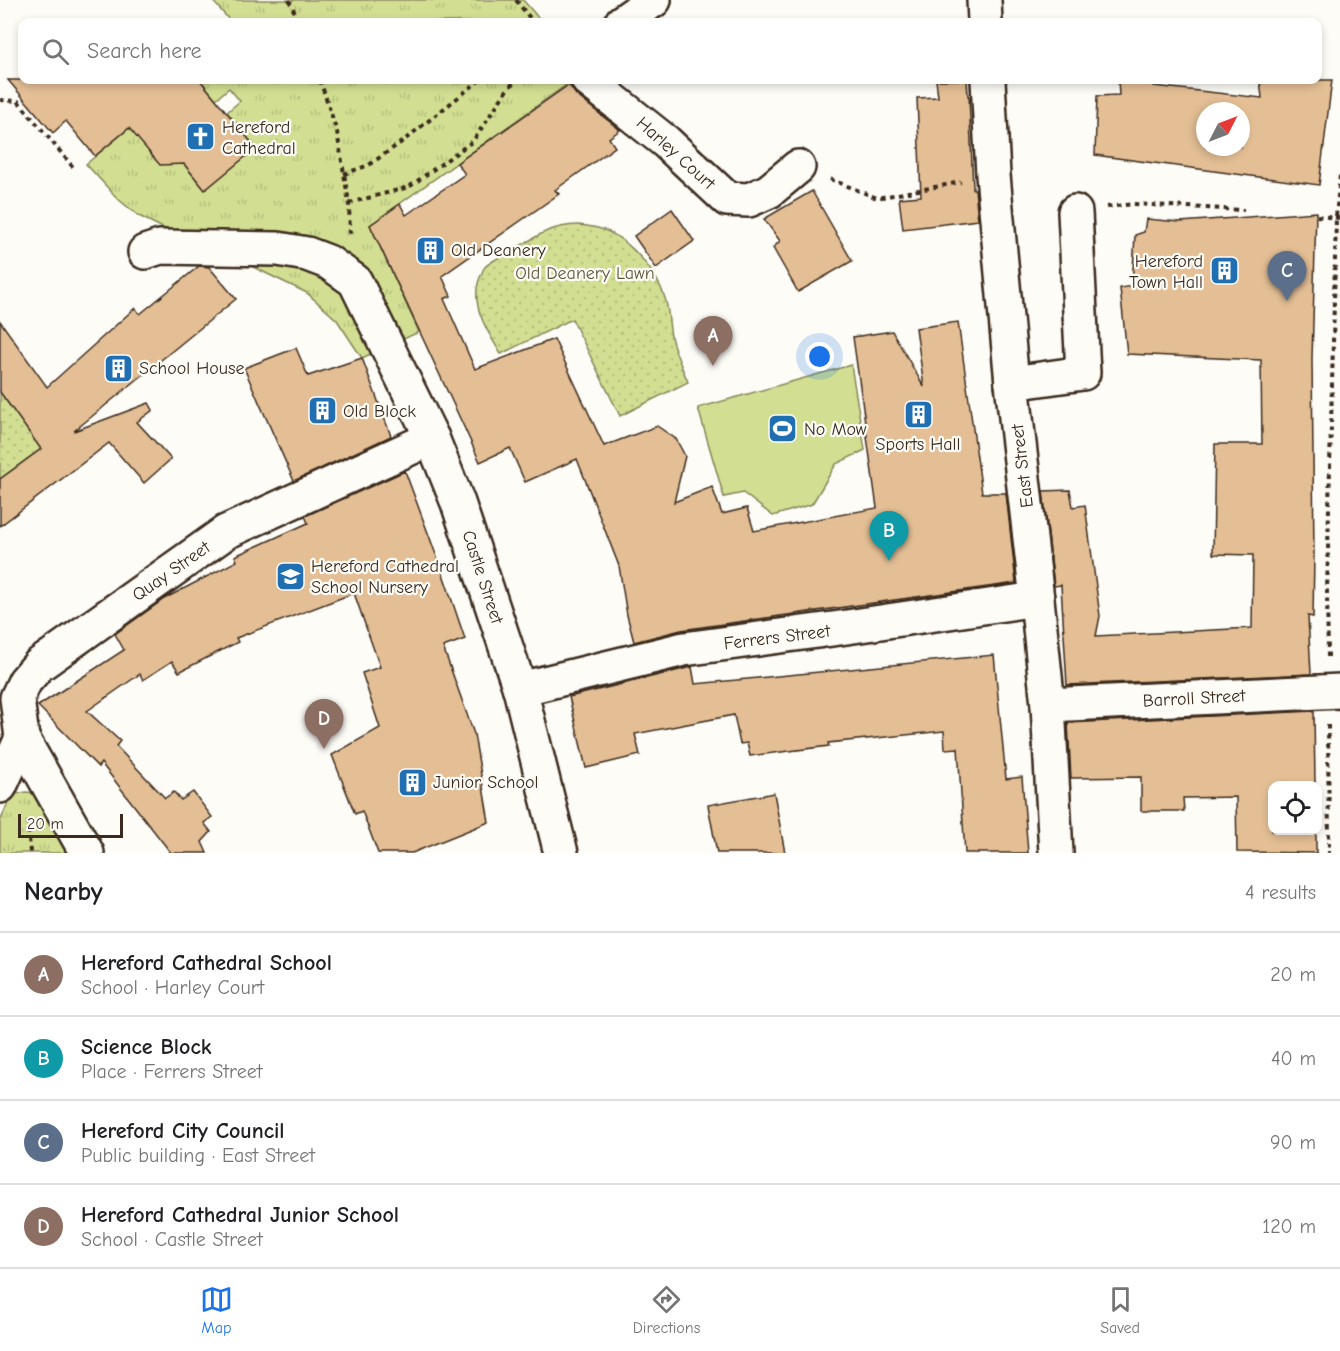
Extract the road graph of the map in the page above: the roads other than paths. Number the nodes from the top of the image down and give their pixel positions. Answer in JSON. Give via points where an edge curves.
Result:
{"nodes":[{"id":1,"x":654,"y":0,"type":"edge"},
{"id":2,"x":984,"y":0,"type":"edge"},
{"id":3,"x":628,"y":18,"type":"edge"},
{"id":4,"x":985,"y":18,"type":"edge"},
{"id":5,"x":593,"y":84,"type":"edge"},
{"id":6,"x":988,"y":84,"type":"edge"},
{"id":7,"x":798,"y":167,"type":"road end"},
{"id":8,"x":1075,"y":212,"type":"road end"},
{"id":9,"x":145,"y":252,"type":"dead end"},
{"id":10,"x":1012,"y":383,"type":"junction"},
{"id":11,"x":432,"y":438,"type":"junction"},
{"id":12,"x":1037,"y":599,"type":"junction"},
{"id":13,"x":13,"y":682,"type":"edge"},
{"id":14,"x":520,"y":689,"type":"junction"},
{"id":15,"x":1334,"y":692,"type":"edge"},
{"id":16,"x":1048,"y":705,"type":"junction"},
{"id":17,"x":22,"y":738,"type":"junction"},
{"id":18,"x":0,"y":786,"type":"edge"},
{"id":19,"x":87,"y":853,"type":"edge"},
{"id":20,"x":561,"y":853,"type":"edge"},
{"id":21,"x":1056,"y":853,"type":"edge"}],
"edges":[{"from":1,"to":3,"type":"street"},
{"from":2,"to":4,"type":"street"},
{"from":5,"to":7,"type":"street","name":"Harley Court","via":[[666,141],[727,199],[749,200],[769,191]]},
{"from":6,"to":10,"type":"street","name":"East Street"},
{"from":8,"to":10,"type":"street","via":[[1083,373]]},
{"from":9,"to":11,"type":"street","name":"Castle Street","via":[[160,247],[278,249],[328,262],[355,281]]},
{"from":10,"to":12,"type":"street","name":"East Street"},
{"from":11,"to":13,"type":"street","name":"Quay Street","via":[[226,532]]},
{"from":11,"to":14,"type":"street","name":"Castle Street","via":[[458,503]]},
{"from":12,"to":14,"type":"street","name":"Ferrers Street","via":[[684,649]]},
{"from":12,"to":16,"type":"street","name":"East Street"},
{"from":13,"to":17,"type":"street","name":"Quay Street"},
{"from":14,"to":20,"type":"street","name":"Castle Street"},
{"from":15,"to":16,"type":"street","name":"Barroll Street"},
{"from":16,"to":21,"type":"street","name":"East Street"},
{"from":17,"to":18,"type":"street"},
{"from":17,"to":19,"type":"street"}]}
